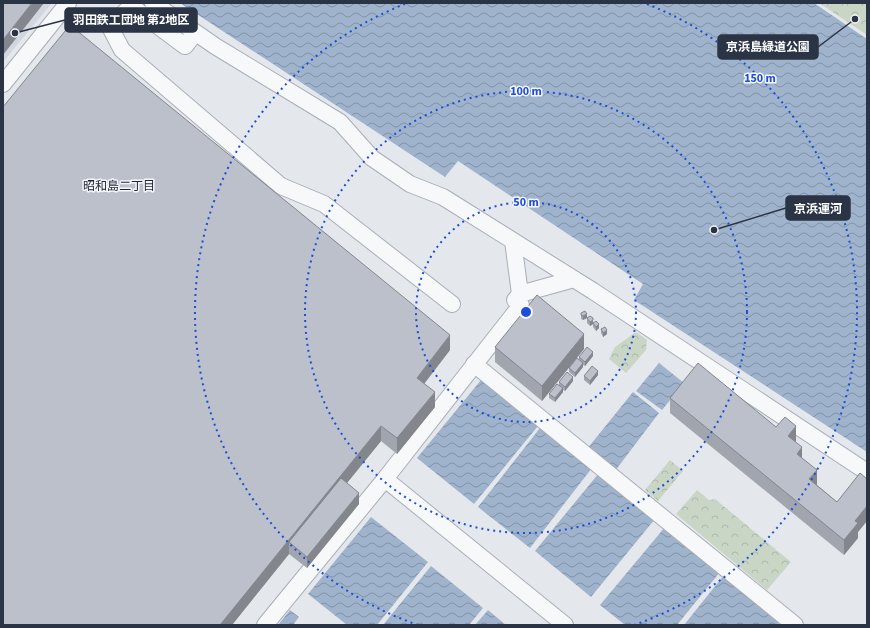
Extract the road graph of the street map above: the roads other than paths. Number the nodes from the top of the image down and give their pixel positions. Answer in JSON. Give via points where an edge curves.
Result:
{"nodes":[{"id":1,"x":68,"y":3,"type":"edge"},
{"id":2,"x":153,"y":3,"type":"edge"},
{"id":3,"x":195,"y":33,"type":"junction"},
{"id":4,"x":3,"y":84,"type":"edge"},
{"id":5,"x":513,"y":241,"type":"junction"},
{"id":6,"x":574,"y":279,"type":"junction"},
{"id":7,"x":517,"y":297,"type":"junction"},
{"id":8,"x":452,"y":304,"type":"dead end"},
{"id":9,"x":474,"y":364,"type":"junction"},
{"id":10,"x":433,"y":399,"type":"edge"},
{"id":11,"x":867,"y":472,"type":"edge"},
{"id":12,"x":385,"y":478,"type":"junction"},
{"id":13,"x":265,"y":625,"type":"edge"},
{"id":14,"x":565,"y":625,"type":"edge"},
{"id":15,"x":795,"y":625,"type":"edge"}],
"edges":[{"from":1,"to":4,"type":"lane"},
{"from":2,"to":3,"type":"lane"},
{"from":3,"to":5,"type":"lane","via":[[340,122],[372,158],[410,184],[443,197]]},
{"from":3,"to":8,"type":"lane","via":[[185,46],[131,6],[110,28],[122,50],[281,186],[324,204]]},
{"from":5,"to":6,"type":"lane"},
{"from":5,"to":7,"type":"lane"},
{"from":6,"to":7,"type":"lane"},
{"from":6,"to":11,"type":"lane"},
{"from":7,"to":9,"type":"lane","via":[[521,305]]},
{"from":7,"to":10,"type":"lane"},
{"from":9,"to":12,"type":"lane"},
{"from":9,"to":15,"type":"lane"},
{"from":12,"to":13,"type":"lane"},
{"from":12,"to":14,"type":"lane"}]}
